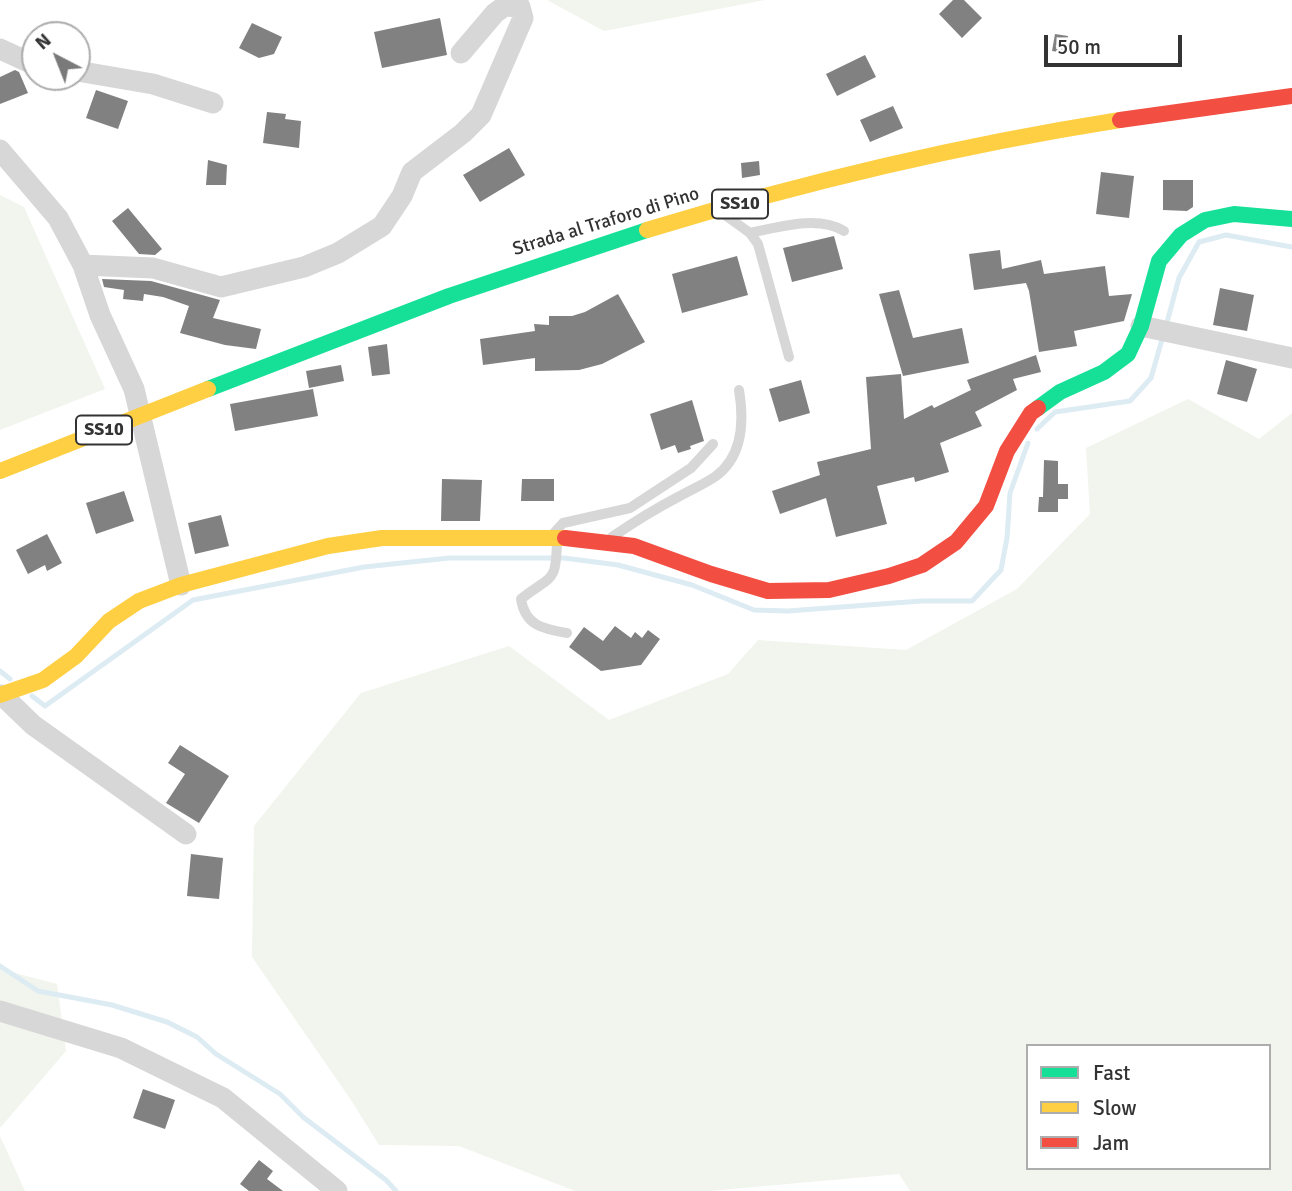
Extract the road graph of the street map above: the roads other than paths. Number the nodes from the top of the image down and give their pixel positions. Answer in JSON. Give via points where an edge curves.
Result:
{"nodes":[{"id":1,"x":0,"y":49,"type":"edge"},
{"id":2,"x":461,"y":53,"type":"dead end"},
{"id":3,"x":21,"y":59,"type":"edge"},
{"id":4,"x":91,"y":73,"type":"edge"},
{"id":5,"x":1292,"y":96,"type":"edge"},
{"id":6,"x":213,"y":103,"type":"dead end"},
{"id":7,"x":0,"y":150,"type":"edge"},
{"id":8,"x":717,"y":210,"type":"junction"},
{"id":9,"x":1292,"y":219,"type":"edge"},
{"id":10,"x":844,"y":231,"type":"dead end"},
{"id":11,"x":750,"y":233,"type":"junction"},
{"id":12,"x":83,"y":265,"type":"junction"},
{"id":13,"x":1144,"y":327,"type":"junction"},
{"id":14,"x":789,"y":358,"type":"dead end"},
{"id":15,"x":1292,"y":358,"type":"edge"},
{"id":16,"x":739,"y":390,"type":"dead end"},
{"id":17,"x":713,"y":444,"type":"dead end"},
{"id":18,"x":0,"y":471,"type":"edge"},
{"id":19,"x":555,"y":541,"type":"junction"},
{"id":20,"x":604,"y":542,"type":"junction"},
{"id":21,"x":181,"y":585,"type":"junction"},
{"id":22,"x":567,"y":633,"type":"dead end"},
{"id":23,"x":4,"y":694,"type":"edge"},
{"id":24,"x":186,"y":834,"type":"dead end"},
{"id":25,"x":0,"y":1011,"type":"edge"},
{"id":26,"x":337,"y":1191,"type":"edge"}],
"edges":[{"from":1,"to":3,"type":"street"},
{"from":2,"to":12,"type":"street","via":[[495,13],[505,6],[520,7],[523,18],[481,115],[412,172],[382,226],[338,253],[304,267],[221,287],[153,268]]},
{"from":4,"to":6,"type":"street","via":[[153,84]]},
{"from":5,"to":8,"type":"street","name":"Strada al Traforo di Pino","number":"SS10","via":[[1056,131]]},
{"from":7,"to":12,"type":"street","via":[[58,218]]},
{"from":8,"to":11,"type":"lane"},
{"from":8,"to":18,"type":"street","name":"Strada al Traforo di Pino","number":"SS10","bridge":true,"via":[[491,280]]},
{"from":9,"to":13,"type":"street","via":[[1234,214],[1205,220],[1181,235],[1159,261]]},
{"from":10,"to":11,"type":"lane","via":[[831,223]]},
{"from":11,"to":14,"type":"lane","via":[[758,244]]},
{"from":12,"to":21,"type":"street","via":[[134,389]]},
{"from":13,"to":15,"type":"street"},
{"from":13,"to":20,"type":"street","via":[[1128,354],[1031,413],[1007,450],[986,506],[956,542],[922,565],[829,590],[768,591],[634,546]]},
{"from":16,"to":20,"type":"lane","via":[[741,433],[731,458],[717,475]]},
{"from":17,"to":19,"type":"lane","via":[[691,468],[630,508],[563,523]]},
{"from":19,"to":20,"type":"street"},
{"from":19,"to":21,"type":"street","via":[[382,538],[328,546]]},
{"from":19,"to":22,"type":"lane","via":[[556,566],[551,579],[521,599],[523,611],[543,629]]},
{"from":21,"to":23,"type":"street","via":[[139,601],[109,621],[76,656],[43,680]]},
{"from":23,"to":24,"type":"street","via":[[33,725]]},
{"from":25,"to":26,"type":"street","via":[[121,1048],[223,1098]]}]}
